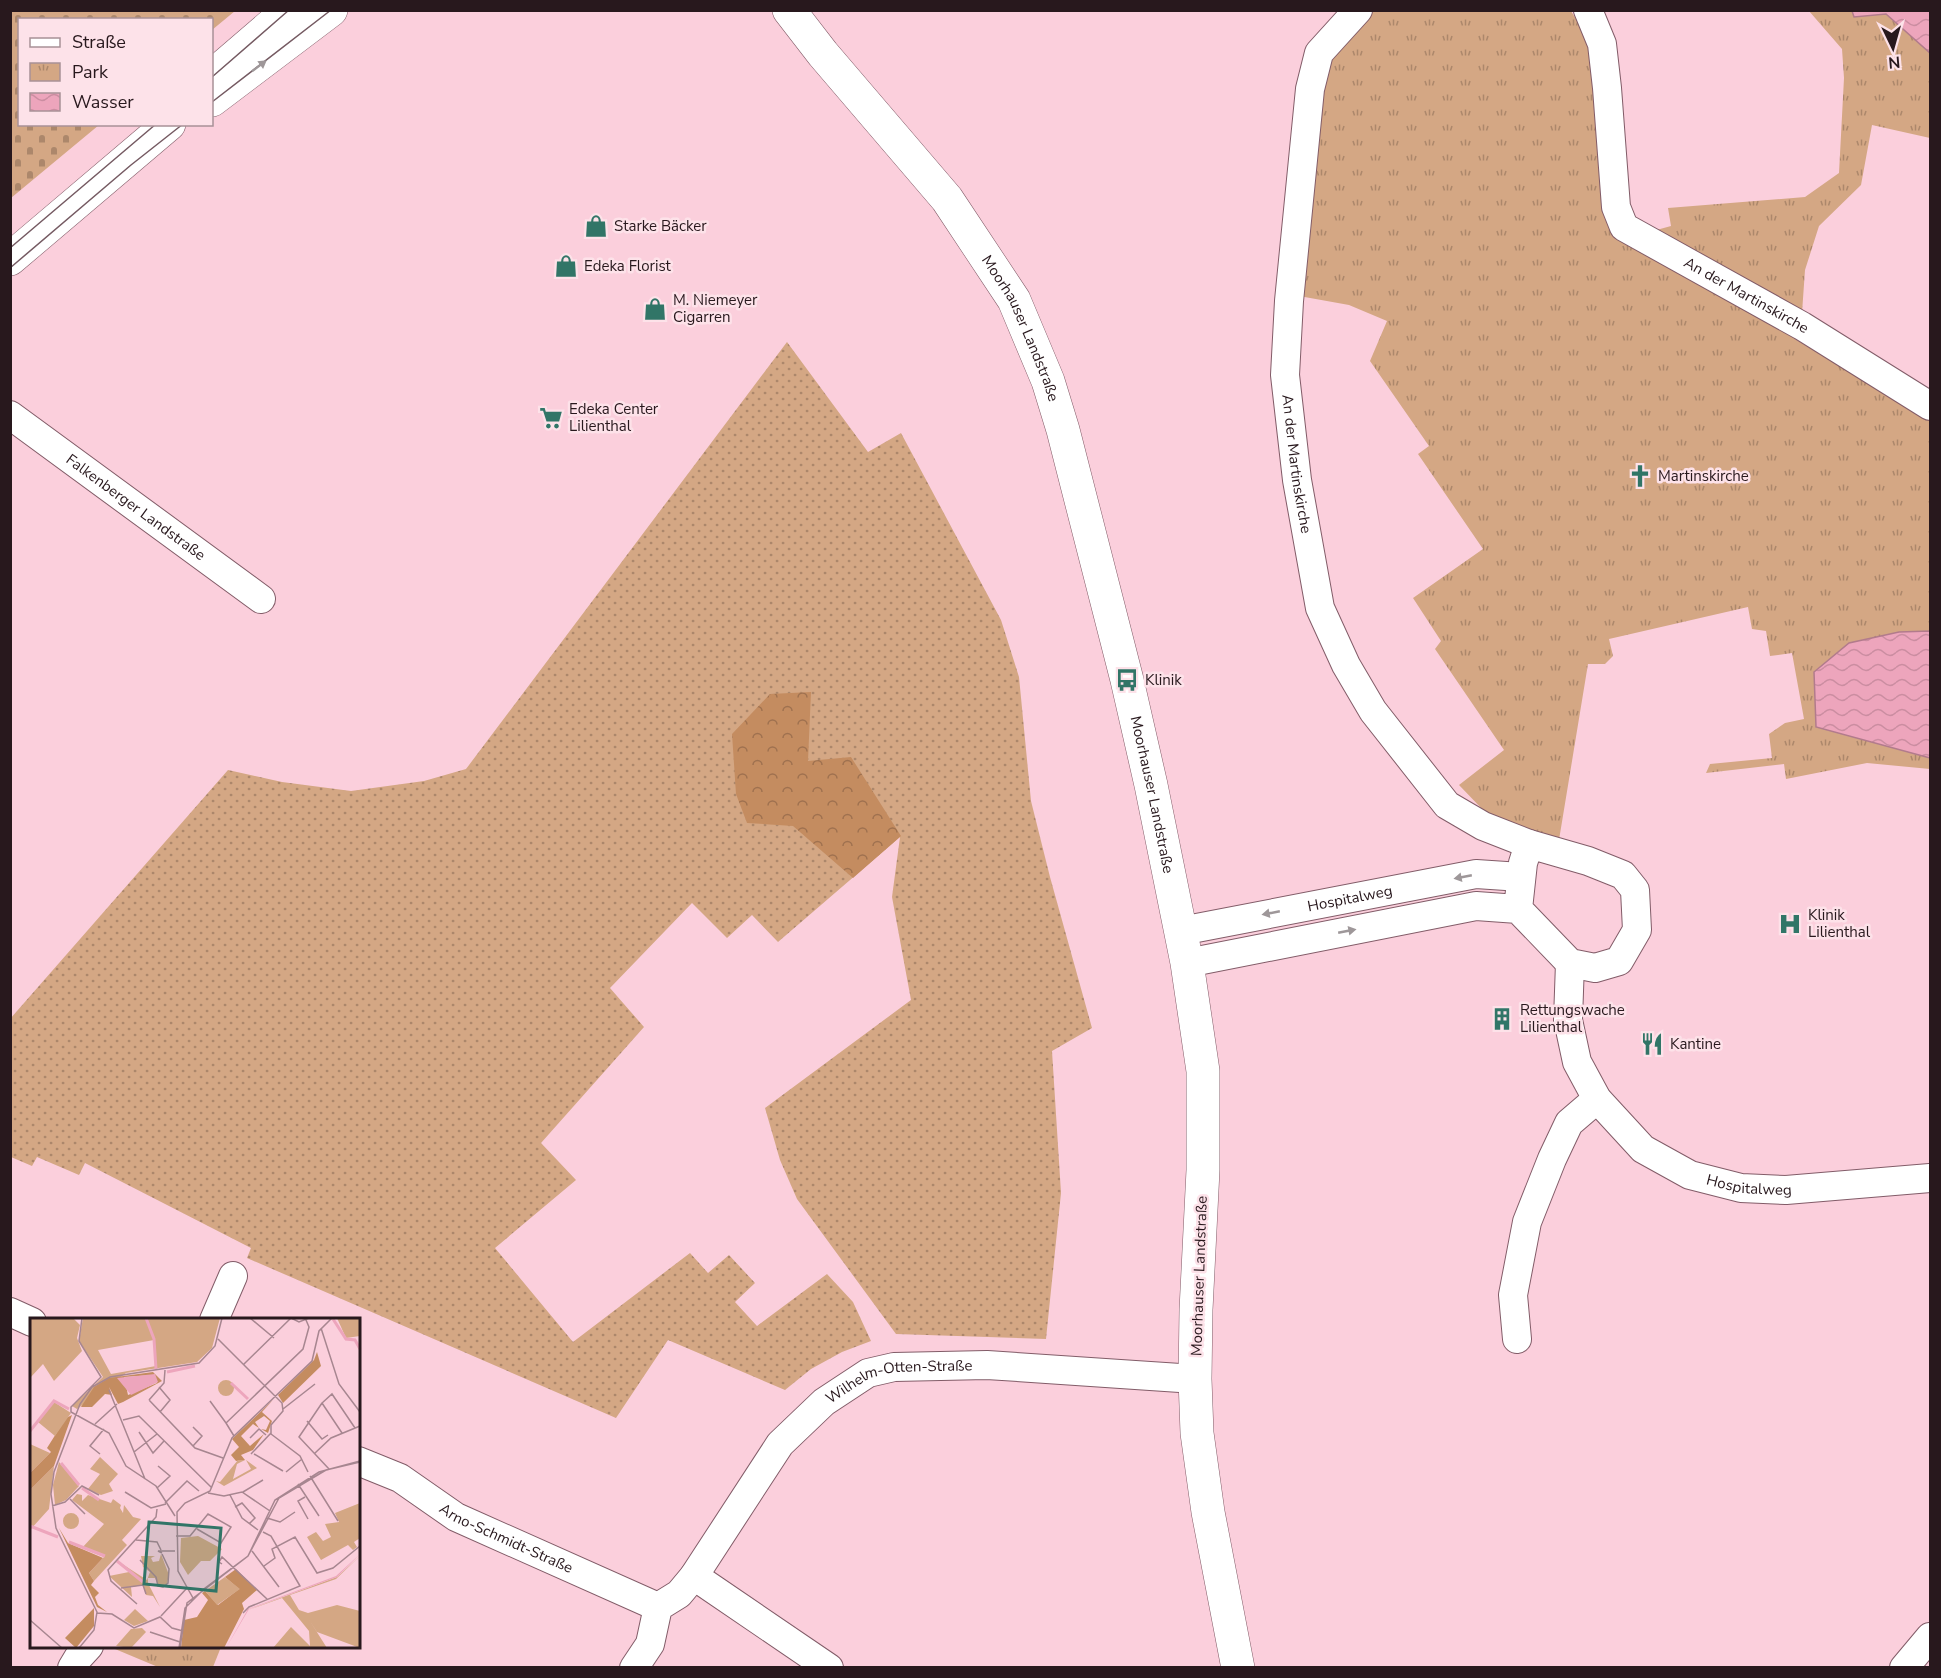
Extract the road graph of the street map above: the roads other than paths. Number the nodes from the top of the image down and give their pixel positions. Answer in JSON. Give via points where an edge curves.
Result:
{"nodes":[{"id":1,"x":289,"y":10,"type":"edge"},
{"id":2,"x":331,"y":10,"type":"edge"},
{"id":3,"x":789,"y":10,"type":"edge"},
{"id":4,"x":1358,"y":10,"type":"edge"},
{"id":5,"x":1588,"y":10,"type":"edge"},
{"id":6,"x":213,"y":76,"type":"edge"},
{"id":7,"x":213,"y":99,"type":"edge"},
{"id":8,"x":168,"y":126,"type":"edge"},
{"id":9,"x":10,"y":259,"type":"edge"},
{"id":10,"x":1930,"y":406,"type":"edge"},
{"id":11,"x":10,"y":415,"type":"edge"},
{"id":12,"x":261,"y":599,"type":"dead end"},
{"id":13,"x":1529,"y":844,"type":"junction"},
{"id":14,"x":1521,"y":877,"type":"junction"},
{"id":15,"x":1518,"y":909,"type":"junction"},
{"id":16,"x":1181,"y":931,"type":"junction"},
{"id":17,"x":1187,"y":963,"type":"junction"},
{"id":18,"x":1570,"y":963,"type":"junction"},
{"id":19,"x":1598,"y":1099,"type":"junction"},
{"id":20,"x":1930,"y":1178,"type":"edge"},
{"id":21,"x":233,"y":1276,"type":"dead end"},
{"id":22,"x":10,"y":1312,"type":"edge"},
{"id":23,"x":215,"y":1318,"type":"edge"},
{"id":24,"x":30,"y":1321,"type":"edge"},
{"id":25,"x":1517,"y":1339,"type":"dead end"},
{"id":26,"x":1195,"y":1379,"type":"junction"},
{"id":27,"x":360,"y":1462,"type":"edge"},
{"id":28,"x":694,"y":1576,"type":"junction"},
{"id":29,"x":658,"y":1607,"type":"junction"},
{"id":30,"x":1930,"y":1637,"type":"edge"},
{"id":31,"x":88,"y":1648,"type":"edge"},
{"id":32,"x":72,"y":1668,"type":"edge"},
{"id":33,"x":634,"y":1668,"type":"edge"},
{"id":34,"x":829,"y":1668,"type":"edge"},
{"id":35,"x":1238,"y":1668,"type":"edge"},
{"id":36,"x":1904,"y":1668,"type":"edge"}],
"edges":[{"from":1,"to":6,"type":"street"},
{"from":7,"to":2,"type":"street","one_way":true},
{"from":3,"to":16,"type":"street","name":"Moorhauser Landstraße","via":[[947,199],[1014,300],[1048,381],[1063,430],[1127,680]]},
{"from":4,"to":13,"type":"street","name":"An der Martinskirche","via":[[1319,53],[1310,89],[1289,301],[1285,375],[1297,480],[1320,608],[1373,711],[1447,805],[1483,826]]},
{"from":5,"to":10,"type":"street","name":"An der Martinskirche","via":[[1602,44],[1616,207],[1624,227],[1802,326]]},
{"from":8,"to":9,"type":"street"},
{"from":11,"to":12,"type":"street","name":"Falkenberger Landstraße"},
{"from":13,"to":14,"type":"street"},
{"from":13,"to":18,"type":"street","via":[[1623,875],[1635,890],[1636,930],[1619,961],[1595,968]]},
{"from":14,"to":15,"type":"street"},
{"from":14,"to":16,"type":"street","name":"Hospitalweg","one_way":true,"via":[[1476,874]]},
{"from":17,"to":15,"type":"street","one_way":true,"via":[[1476,906]]},
{"from":15,"to":18,"type":"street"},
{"from":16,"to":17,"type":"street","name":"Moorhauser Landstraße"},
{"from":17,"to":26,"type":"street","name":"Moorhauser Landstraße","via":[[1203,1071]]},
{"from":18,"to":19,"type":"street","name":"Hospitalweg","via":[[1568,1020],[1577,1062]]},
{"from":19,"to":20,"type":"street","name":"Hospitalweg","via":[[1643,1149],[1690,1175],[1741,1188],[1786,1190]]},
{"from":19,"to":25,"type":"street","via":[[1569,1123],[1527,1222],[1513,1295]]},
{"from":21,"to":23,"type":"street"},
{"from":22,"to":24,"type":"street"},
{"from":26,"to":28,"type":"street","name":"Wilhelm-Otten-Straße","via":[[987,1365],[894,1366],[868,1373],[824,1402],[780,1444]]},
{"from":26,"to":35,"type":"street","name":"Moorhauser Landstraße","via":[[1197,1433],[1208,1512]]},
{"from":27,"to":29,"type":"street","name":"Arno-Schmidt-Straße","via":[[400,1478],[456,1517]]},
{"from":28,"to":29,"type":"street","name":"Wilhelm-Otten-Straße","via":[[679,1594]]},
{"from":28,"to":34,"type":"street"},
{"from":29,"to":33,"type":"street","via":[[650,1644]]},
{"from":30,"to":36,"type":"street"},
{"from":31,"to":32,"type":"street"}]}
